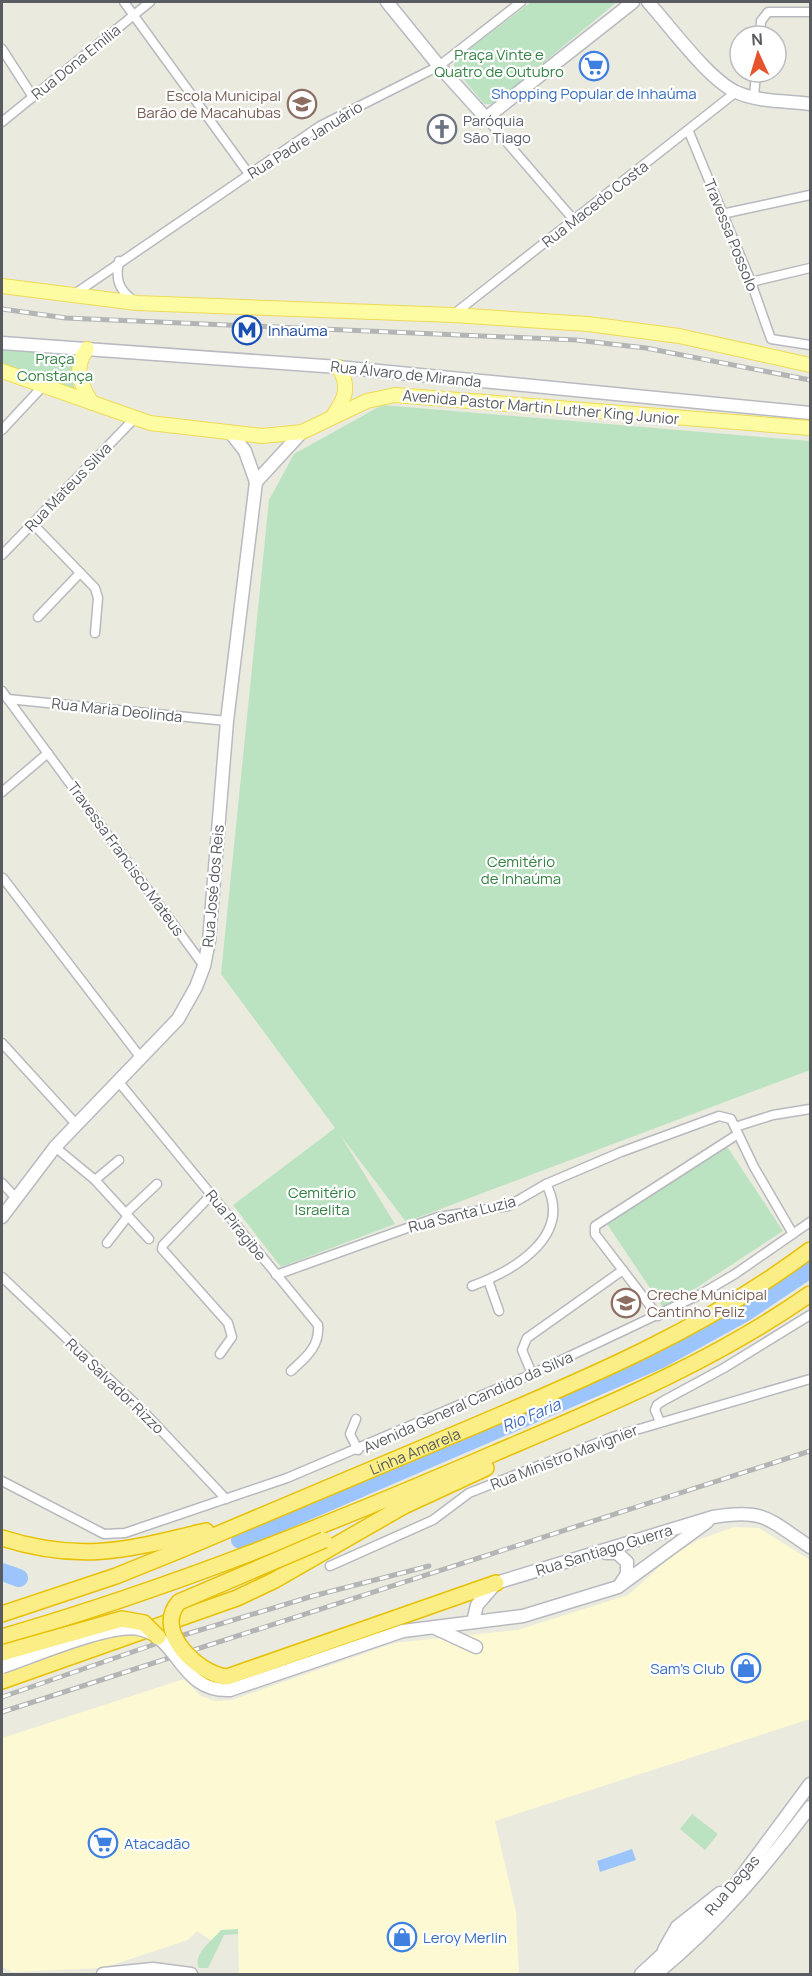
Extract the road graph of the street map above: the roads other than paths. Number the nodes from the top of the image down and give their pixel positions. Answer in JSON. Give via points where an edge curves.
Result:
{"nodes":[{"id":1,"x":124,"y":2,"type":"edge"},
{"id":2,"x":150,"y":2,"type":"edge"},
{"id":3,"x":387,"y":2,"type":"edge"},
{"id":4,"x":521,"y":2,"type":"edge"},
{"id":5,"x":633,"y":2,"type":"edge"},
{"id":6,"x":648,"y":2,"type":"edge"},
{"id":7,"x":810,"y":12,"type":"edge"},
{"id":8,"x":134,"y":15,"type":"junction"},
{"id":9,"x":761,"y":24,"type":"edge"},
{"id":10,"x":2,"y":48,"type":"edge"},
{"id":11,"x":439,"y":66,"type":"junction"},
{"id":12,"x":755,"y":84,"type":"edge"},
{"id":13,"x":736,"y":92,"type":"junction"},
{"id":14,"x":33,"y":97,"type":"junction"},
{"id":15,"x":754,"y":97,"type":"junction"},
{"id":16,"x":810,"y":104,"type":"edge"},
{"id":17,"x":486,"y":118,"type":"junction"},
{"id":18,"x":2,"y":122,"type":"edge"},
{"id":19,"x":689,"y":132,"type":"junction"},
{"id":20,"x":249,"y":174,"type":"junction"},
{"id":21,"x":810,"y":195,"type":"edge"},
{"id":22,"x":722,"y":214,"type":"junction"},
{"id":23,"x":573,"y":219,"type":"junction"},
{"id":24,"x":119,"y":261,"type":"junction"},
{"id":25,"x":810,"y":268,"type":"edge"},
{"id":26,"x":751,"y":282,"type":"junction"},
{"id":27,"x":3,"y":285,"type":"edge"},
{"id":28,"x":70,"y":297,"type":"junction"},
{"id":29,"x":137,"y":303,"type":"junction"},
{"id":30,"x":453,"y":315,"type":"junction"},
{"id":31,"x":2,"y":343,"type":"edge"},
{"id":32,"x":810,"y":345,"type":"edge"},
{"id":33,"x":87,"y":349,"type":"junction"},
{"id":34,"x":810,"y":365,"type":"edge"},
{"id":35,"x":338,"y":367,"type":"junction"},
{"id":36,"x":2,"y":371,"type":"edge"},
{"id":37,"x":44,"y":386,"type":"junction"},
{"id":38,"x":92,"y":403,"type":"junction"},
{"id":39,"x":810,"y":413,"type":"edge"},
{"id":40,"x":332,"y":418,"type":"junction"},
{"id":41,"x":134,"y":419,"type":"junction"},
{"id":42,"x":810,"y":428,"type":"edge"},
{"id":43,"x":2,"y":430,"type":"edge"},
{"id":44,"x":230,"y":432,"type":"junction"},
{"id":45,"x":302,"y":432,"type":"junction"},
{"id":46,"x":256,"y":482,"type":"junction"},
{"id":47,"x":33,"y":524,"type":"junction"},
{"id":48,"x":2,"y":555,"type":"edge"},
{"id":49,"x":80,"y":573,"type":"junction"},
{"id":50,"x":38,"y":617,"type":"dead end"},
{"id":51,"x":94,"y":633,"type":"dead end"},
{"id":52,"x":2,"y":691,"type":"edge"},
{"id":53,"x":8,"y":699,"type":"junction"},
{"id":54,"x":227,"y":721,"type":"junction"},
{"id":55,"x":48,"y":753,"type":"junction"},
{"id":56,"x":2,"y":792,"type":"edge"},
{"id":57,"x":3,"y":878,"type":"edge"},
{"id":58,"x":204,"y":966,"type":"junction"},
{"id":59,"x":2,"y":1043,"type":"edge"},
{"id":60,"x":141,"y":1058,"type":"junction"},
{"id":61,"x":118,"y":1081,"type":"junction"},
{"id":62,"x":810,"y":1109,"type":"edge"},
{"id":63,"x":76,"y":1124,"type":"junction"},
{"id":64,"x":737,"y":1131,"type":"junction"},
{"id":65,"x":55,"y":1147,"type":"junction"},
{"id":66,"x":119,"y":1160,"type":"dead end"},
{"id":67,"x":95,"y":1180,"type":"junction"},
{"id":68,"x":2,"y":1182,"type":"edge"},
{"id":69,"x":157,"y":1184,"type":"dead end"},
{"id":70,"x":546,"y":1184,"type":"junction"},
{"id":71,"x":211,"y":1195,"type":"junction"},
{"id":72,"x":15,"y":1197,"type":"junction"},
{"id":73,"x":127,"y":1215,"type":"junction"},
{"id":74,"x":2,"y":1217,"type":"edge"},
{"id":75,"x":810,"y":1222,"type":"edge"},
{"id":76,"x":793,"y":1234,"type":"junction"},
{"id":77,"x":149,"y":1239,"type":"dead end"},
{"id":78,"x":106,"y":1243,"type":"dead end"},
{"id":79,"x":810,"y":1250,"type":"edge"},
{"id":80,"x":622,"y":1270,"type":"junction"},
{"id":81,"x":276,"y":1275,"type":"junction"},
{"id":82,"x":2,"y":1277,"type":"edge"},
{"id":83,"x":488,"y":1280,"type":"junction"},
{"id":84,"x":472,"y":1286,"type":"dead end"},
{"id":85,"x":810,"y":1294,"type":"edge"},
{"id":86,"x":499,"y":1311,"type":"dead end"},
{"id":87,"x":810,"y":1315,"type":"edge"},
{"id":88,"x":658,"y":1316,"type":"junction"},
{"id":89,"x":220,"y":1354,"type":"dead end"},
{"id":90,"x":291,"y":1371,"type":"dead end"},
{"id":91,"x":532,"y":1374,"type":"junction"},
{"id":92,"x":810,"y":1379,"type":"edge"},
{"id":93,"x":356,"y":1419,"type":"dead end"},
{"id":94,"x":572,"y":1420,"type":"junction"},
{"id":95,"x":660,"y":1422,"type":"junction"},
{"id":96,"x":358,"y":1450,"type":"junction"},
{"id":97,"x":2,"y":1481,"type":"edge"},
{"id":98,"x":226,"y":1499,"type":"junction"},
{"id":99,"x":402,"y":1507,"type":"junction"},
{"id":100,"x":713,"y":1517,"type":"junction"},
{"id":101,"x":250,"y":1520,"type":"junction"},
{"id":102,"x":2,"y":1538,"type":"edge"},
{"id":103,"x":810,"y":1547,"type":"edge"},
{"id":104,"x":597,"y":1552,"type":"junction"},
{"id":105,"x":330,"y":1566,"type":"dead end"},
{"id":106,"x":496,"y":1583,"type":"junction"},
{"id":107,"x":618,"y":1587,"type":"junction"},
{"id":108,"x":2,"y":1614,"type":"edge"},
{"id":109,"x":473,"y":1622,"type":"junction"},
{"id":110,"x":400,"y":1624,"type":"junction"},
{"id":111,"x":431,"y":1627,"type":"junction"},
{"id":112,"x":2,"y":1637,"type":"edge"},
{"id":113,"x":158,"y":1637,"type":"junction"},
{"id":114,"x":476,"y":1647,"type":"dead end"},
{"id":115,"x":2,"y":1653,"type":"edge"},
{"id":116,"x":2,"y":1667,"type":"edge"},
{"id":117,"x":2,"y":1681,"type":"edge"},
{"id":118,"x":810,"y":1784,"type":"edge"},
{"id":119,"x":810,"y":1807,"type":"edge"},
{"id":120,"x":666,"y":1965,"type":"edge"},
{"id":121,"x":174,"y":1973,"type":"edge"},
{"id":122,"x":103,"y":1974,"type":"edge"},
{"id":123,"x":191,"y":1974,"type":"edge"},
{"id":124,"x":641,"y":1974,"type":"edge"},
{"id":125,"x":656,"y":1974,"type":"edge"}],
"edges":[{"from":1,"to":8,"type":"street"},
{"from":2,"to":8,"type":"street","name":"Rua Dona Emília"},
{"from":3,"to":11,"type":"main road"},
{"from":4,"to":11,"type":"street","name":"Rua Padre Januário"},
{"from":5,"to":17,"type":"main road"},
{"from":6,"to":13,"type":"main road","via":[[706,66]]},
{"from":7,"to":9,"type":"street","via":[[768,12]]},
{"from":8,"to":14,"type":"street","name":"Rua Dona Emília"},
{"from":8,"to":20,"type":"street"},
{"from":10,"to":14,"type":"street"},
{"from":11,"to":17,"type":"main road"},
{"from":11,"to":20,"type":"street","name":"Rua Padre Januário","via":[[348,110]]},
{"from":12,"to":15,"type":"street"},
{"from":13,"to":15,"type":"main road"},
{"from":13,"to":19,"type":"street","name":"Rua Macedo Costa"},
{"from":14,"to":18,"type":"street","name":"Rua Dona Emília"},
{"from":15,"to":16,"type":"main road"},
{"from":17,"to":23,"type":"street"},
{"from":19,"to":22,"type":"street","name":"Travessa Possolo"},
{"from":19,"to":23,"type":"street","name":"Rua Macedo Costa"},
{"from":20,"to":24,"type":"street","name":"Rua Padre Januário"},
{"from":21,"to":22,"type":"street"},
{"from":22,"to":26,"type":"street","name":"Travessa Possolo"},
{"from":23,"to":30,"type":"street","name":"Rua Macedo Costa"},
{"from":24,"to":28,"type":"street","name":"Rua Padre Januário"},
{"from":24,"to":29,"type":"street","via":[[119,285]]},
{"from":25,"to":26,"type":"street"},
{"from":26,"to":32,"type":"street","name":"Travessa Possolo","via":[[771,339]]},
{"from":27,"to":28,"type":"main road"},
{"from":28,"to":29,"type":"main road"},
{"from":29,"to":30,"type":"main road"},
{"from":30,"to":34,"type":"main road","via":[[643,331]]},
{"from":31,"to":33,"type":"main road","name":"Rua Álvaro de Miranda"},
{"from":33,"to":35,"type":"main road","name":"Rua Álvaro de Miranda"},
{"from":33,"to":38,"type":"main road","via":[[81,357],[79,378]]},
{"from":35,"to":39,"type":"main road","name":"Rua Álvaro de Miranda"},
{"from":35,"to":40,"type":"main road","via":[[345,376],[346,393]]},
{"from":36,"to":37,"type":"main road","name":"Avenida Pastor Martin Luther King Junior"},
{"from":37,"to":38,"type":"main road","name":"Avenida Pastor Martin Luther King Junior"},
{"from":37,"to":43,"type":"street"},
{"from":38,"to":41,"type":"main road","name":"Avenida Pastor Martin Luther King Junior"},
{"from":40,"to":42,"type":"main road","name":"Avenida Pastor Martin Luther King Junior","via":[[367,401],[395,395]]},
{"from":40,"to":45,"type":"main road","name":"Avenida Pastor Martin Luther King Junior"},
{"from":41,"to":44,"type":"main road","name":"Avenida Pastor Martin Luther King Junior"},
{"from":41,"to":47,"type":"street","name":"Rua Mateus Silva"},
{"from":44,"to":45,"type":"main road","name":"Avenida Pastor Martin Luther King Junior"},
{"from":44,"to":46,"type":"main road","name":"Rua José dos Reis","via":[[245,451]]},
{"from":45,"to":46,"type":"main road"},
{"from":46,"to":54,"type":"main road","name":"Rua José dos Reis"},
{"from":47,"to":48,"type":"street","name":"Rua Mateus Silva"},
{"from":47,"to":49,"type":"street"},
{"from":49,"to":50,"type":"street"},
{"from":49,"to":51,"type":"street","via":[[97,593]]},
{"from":52,"to":53,"type":"street","name":"Travessa Francisco Mateus"},
{"from":53,"to":54,"type":"street","name":"Rua Maria Deolinda"},
{"from":53,"to":55,"type":"street","name":"Travessa Francisco Mateus"},
{"from":54,"to":58,"type":"main road","name":"Rua José dos Reis","via":[[212,913]]},
{"from":55,"to":56,"type":"street"},
{"from":55,"to":58,"type":"street","name":"Travessa Francisco Mateus"},
{"from":57,"to":60,"type":"street"},
{"from":58,"to":60,"type":"main road","name":"Rua José dos Reis","via":[[189,1003]]},
{"from":59,"to":63,"type":"street"},
{"from":60,"to":61,"type":"main road","name":"Rua José dos Reis"},
{"from":61,"to":63,"type":"main road","name":"Rua José dos Reis"},
{"from":61,"to":71,"type":"street","name":"Rua Piragibe"},
{"from":62,"to":64,"type":"street","via":[[773,1115]]},
{"from":63,"to":65,"type":"main road","name":"Rua José dos Reis"},
{"from":64,"to":70,"type":"street","name":"Rua Santa Luzia","via":[[726,1116],[710,1117]]},
{"from":64,"to":76,"type":"street"},
{"from":64,"to":80,"type":"street","via":[[597,1223],[596,1234]]},
{"from":65,"to":67,"type":"street"},
{"from":65,"to":72,"type":"main road","name":"Rua José dos Reis"},
{"from":66,"to":67,"type":"street"},
{"from":67,"to":73,"type":"street"},
{"from":68,"to":72,"type":"street"},
{"from":69,"to":73,"type":"street"},
{"from":70,"to":81,"type":"street","name":"Rua Santa Luzia","via":[[508,1206],[429,1220]]},
{"from":70,"to":83,"type":"street","via":[[553,1212],[545,1236],[523,1261]]},
{"from":71,"to":81,"type":"street","name":"Rua Piragibe"},
{"from":71,"to":89,"type":"street","via":[[162,1249],[228,1323],[232,1337]]},
{"from":72,"to":74,"type":"main road","name":"Rua José dos Reis"},
{"from":73,"to":77,"type":"street"},
{"from":73,"to":78,"type":"street"},
{"from":75,"to":76,"type":"street","name":"Avenida General Candido da Silva"},
{"from":76,"to":88,"type":"street","name":"Avenida General Candido da Silva","via":[[735,1274]]},
{"from":79,"to":101,"type":"highway","name":"Linha Amarela","via":[[733,1303],[664,1341]]},
{"from":80,"to":88,"type":"street"},
{"from":80,"to":91,"type":"street","via":[[527,1338],[522,1350]]},
{"from":81,"to":90,"type":"street","name":"Rua Piragibe","via":[[318,1325],[314,1347]]},
{"from":82,"to":98,"type":"street","name":"Rua Salvador Rizzo","via":[[142,1411]]},
{"from":83,"to":84,"type":"street"},
{"from":83,"to":86,"type":"street"},
{"from":85,"to":94,"type":"highway","via":[[715,1354]]},
{"from":87,"to":95,"type":"street","via":[[657,1405]]},
{"from":88,"to":91,"type":"street","name":"Avenida General Candido da Silva"},
{"from":91,"to":96,"type":"street","name":"Avenida General Candido da Silva"},
{"from":92,"to":95,"type":"street","name":"Rua Ministro Mavignier"},
{"from":93,"to":96,"type":"street","via":[[350,1434]]},
{"from":94,"to":99,"type":"highway","via":[[526,1450]]},
{"from":94,"to":112,"type":"highway","via":[[222,1565],[82,1614]]},
{"from":95,"to":105,"type":"street","name":"Rua Ministro Mavignier","via":[[469,1493],[433,1520]]},
{"from":96,"to":98,"type":"street","name":"Avenida General Candido da Silva"},
{"from":97,"to":98,"type":"street","name":"Avenida General Candido da Silva","via":[[104,1534],[125,1533]]},
{"from":99,"to":110,"type":"highway","bridge":true,"via":[[179,1602],[173,1608],[170,1623],[177,1641],[198,1667],[227,1677]]},
{"from":99,"to":117,"type":"highway","via":[[237,1598]]},
{"from":100,"to":103,"type":"main road","name":"Rua Santiago Guerra","via":[[740,1512],[758,1514]]},
{"from":100,"to":104,"type":"main road","name":"Rua Santiago Guerra"},
{"from":100,"to":107,"type":"main road","name":"Rua Santiago Guerra"},
{"from":101,"to":102,"type":"highway","via":[[141,1547],[89,1554],[33,1548]]},
{"from":101,"to":108,"type":"highway","name":"Linha Amarela","via":[[116,1576]]},
{"from":104,"to":106,"type":"main road","name":"Rua Santiago Guerra"},
{"from":104,"to":107,"type":"main road","via":[[617,1553],[627,1562],[627,1574]]},
{"from":106,"to":109,"type":"main road","via":[[477,1605]]},
{"from":106,"to":110,"type":"highway"},
{"from":107,"to":109,"type":"main road","name":"Rua Santiago Guerra","via":[[523,1616]]},
{"from":109,"to":111,"type":"main road","name":"Rua Santiago Guerra"},
{"from":110,"to":111,"type":"main road","name":"Rua Santiago Guerra"},
{"from":110,"to":113,"type":"main road","name":"Rua Santiago Guerra","bridge":true,"via":[[230,1690],[209,1689],[193,1679]]},
{"from":111,"to":114,"type":"main road"},
{"from":113,"to":115,"type":"highway","bridge":true,"via":[[144,1623],[122,1619]]},
{"from":113,"to":116,"type":"main road","bridge":true,"via":[[136,1628],[113,1630]]},
{"from":118,"to":120,"type":"main road","name":"Rua Degas","via":[[745,1874],[677,1928]]},
{"from":119,"to":120,"type":"main road","name":"Rua Degas","via":[[749,1886]]},
{"from":120,"to":124,"type":"main road","name":"Rua Degas"},
{"from":120,"to":125,"type":"main road","name":"Rua Degas"},
{"from":121,"to":122,"type":"main road","via":[[142,1969]]},
{"from":121,"to":123,"type":"main road"}]}
